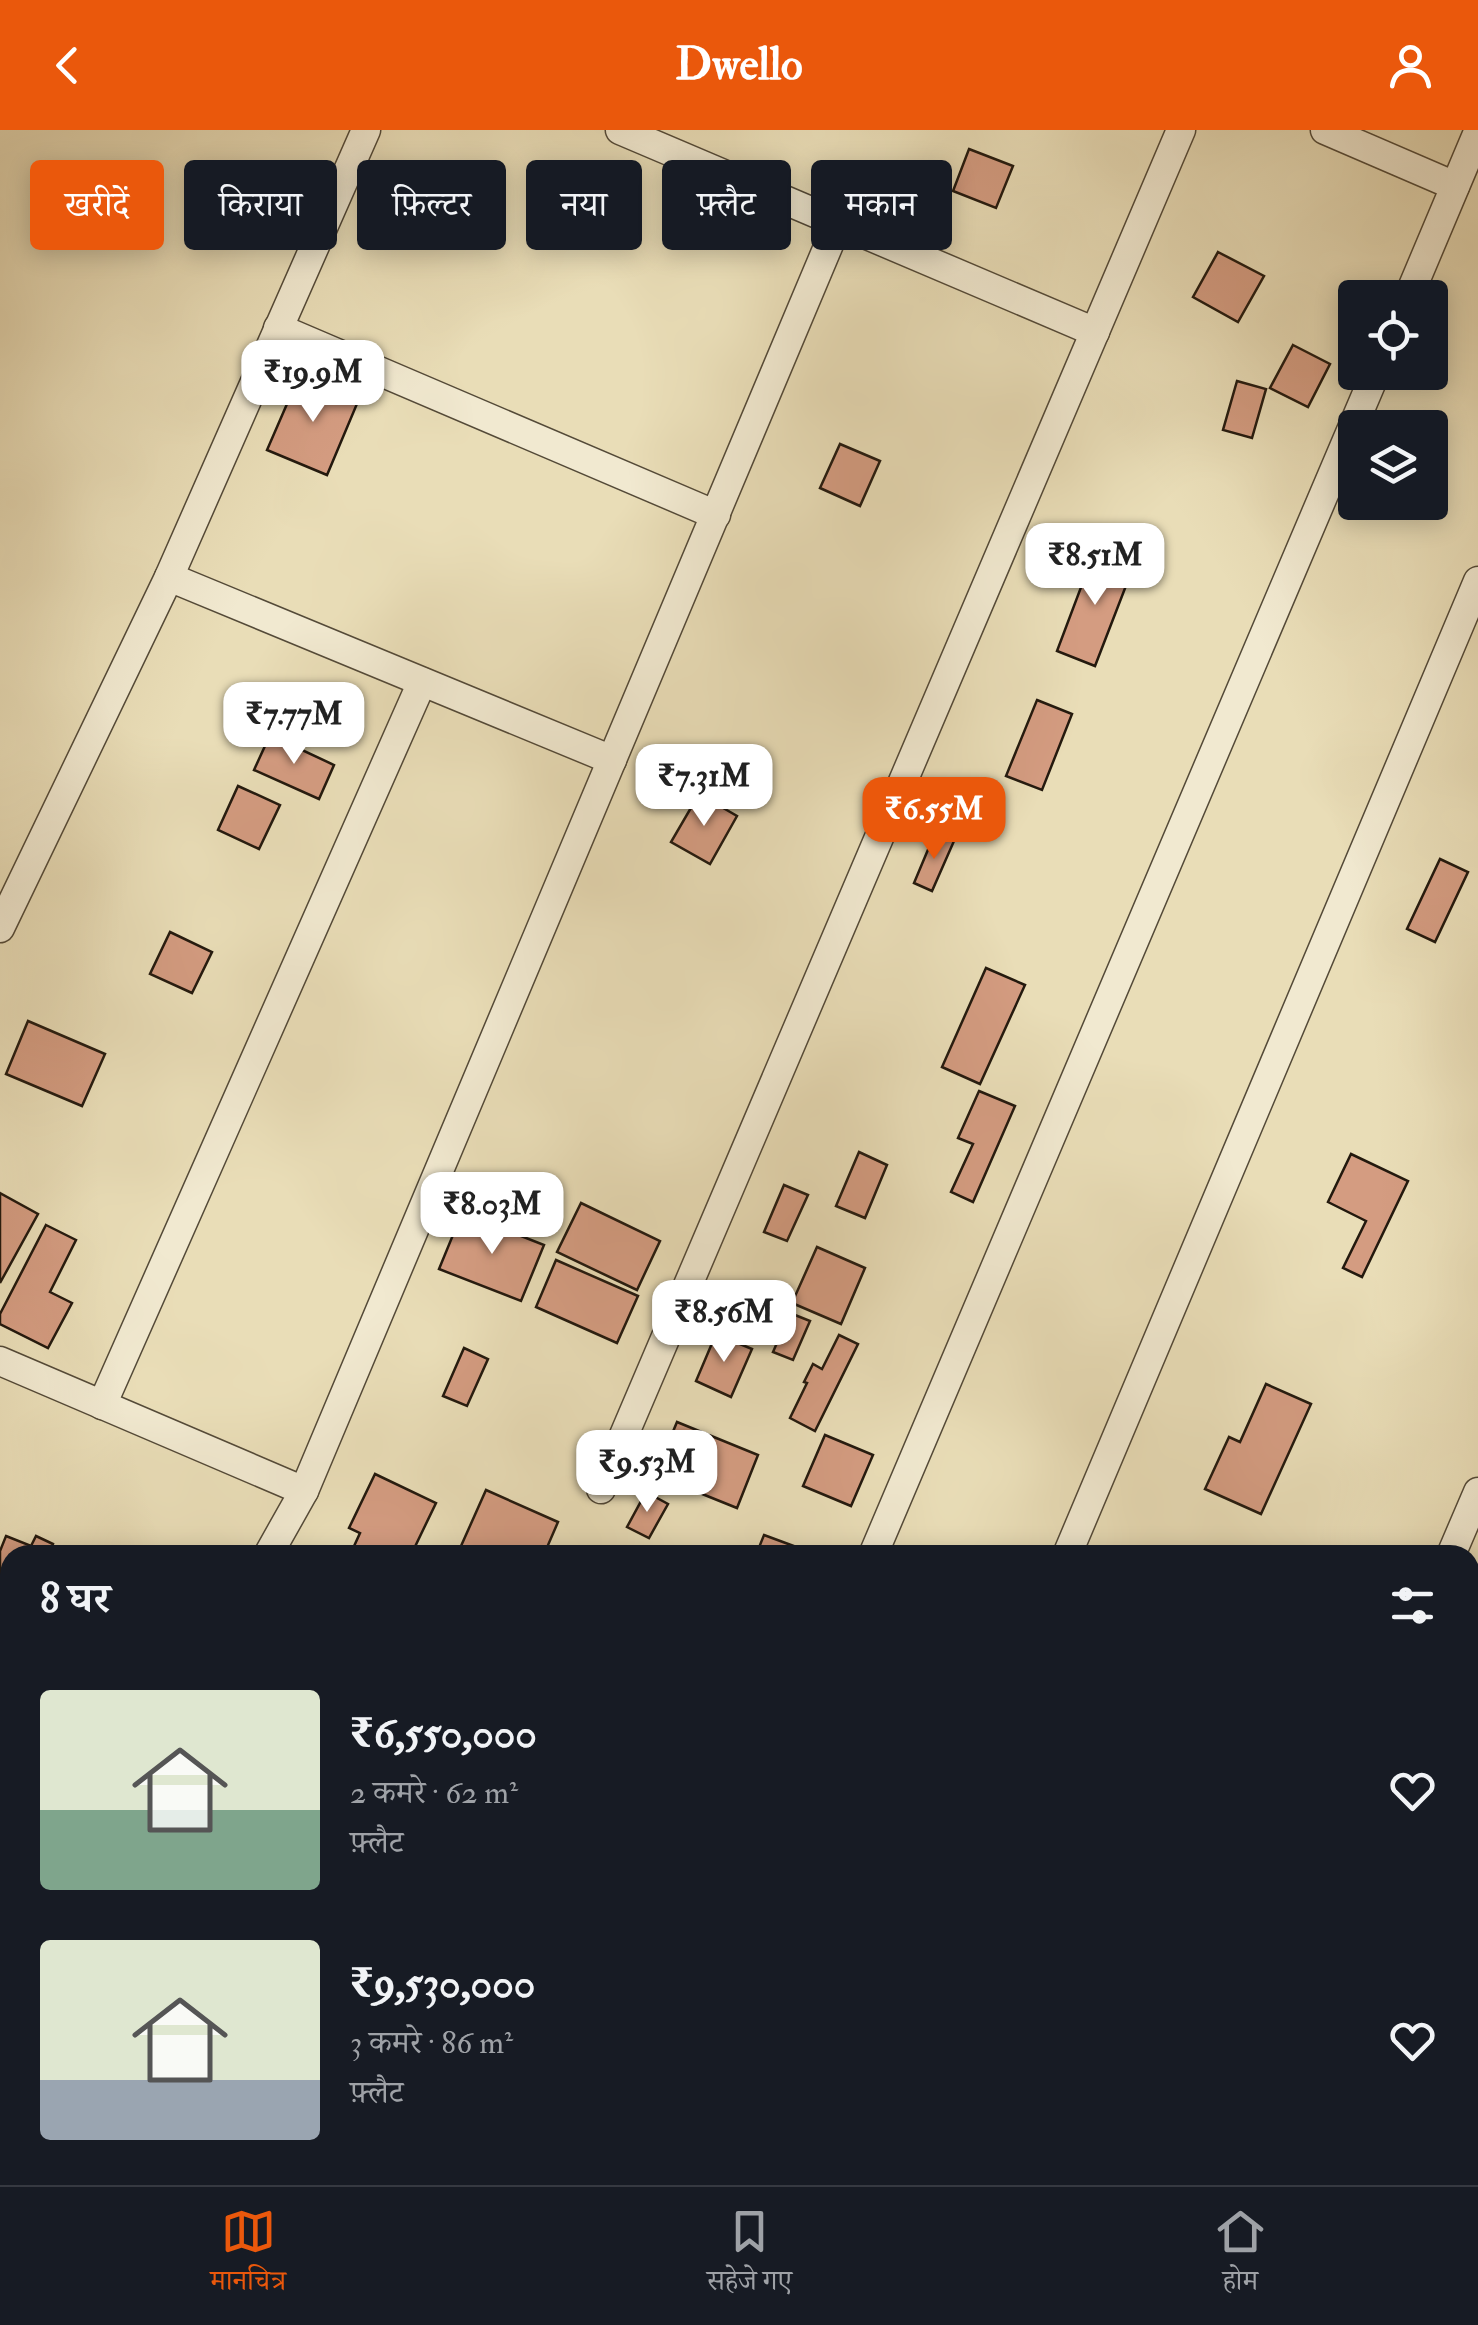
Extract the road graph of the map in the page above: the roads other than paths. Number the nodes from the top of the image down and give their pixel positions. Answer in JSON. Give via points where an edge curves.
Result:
{"nodes":[{"id":1,"x":366,"y":130,"type":"edge"},
{"id":2,"x":620,"y":130,"type":"edge"},
{"id":3,"x":1181,"y":130,"type":"edge"},
{"id":4,"x":1325,"y":130,"type":"edge"},
{"id":5,"x":1478,"y":132,"type":"edge"},
{"id":6,"x":1455,"y":186,"type":"junction"},
{"id":7,"x":811,"y":211,"type":"edge"},
{"id":8,"x":827,"y":250,"type":"edge"},
{"id":9,"x":902,"y":250,"type":"edge"},
{"id":10,"x":1416,"y":280,"type":"edge"},
{"id":11,"x":278,"y":328,"type":"junction"},
{"id":12,"x":1095,"y":332,"type":"junction"},
{"id":13,"x":1368,"y":390,"type":"edge"},
{"id":14,"x":716,"y":514,"type":"junction"},
{"id":15,"x":169,"y":578,"type":"junction"},
{"id":16,"x":1478,"y":581,"type":"edge"},
{"id":17,"x":422,"y":682,"type":"junction"},
{"id":18,"x":612,"y":760,"type":"junction"},
{"id":19,"x":0,"y":928,"type":"edge"},
{"id":20,"x":0,"y":1361,"type":"edge"},
{"id":21,"x":102,"y":1405,"type":"junction"},
{"id":22,"x":304,"y":1490,"type":"junction"},
{"id":23,"x":601,"y":1490,"type":"dead end"},
{"id":24,"x":1478,"y":1492,"type":"edge"},
{"id":25,"x":274,"y":1545,"type":"edge"},
{"id":26,"x":877,"y":1545,"type":"edge"},
{"id":27,"x":1071,"y":1545,"type":"edge"},
{"id":28,"x":1456,"y":1545,"type":"edge"}],
"edges":[{"from":1,"to":11,"type":"street"},
{"from":2,"to":7,"type":"street"},
{"from":3,"to":12,"type":"street"},
{"from":4,"to":6,"type":"street"},
{"from":5,"to":6,"type":"street"},
{"from":6,"to":10,"type":"street"},
{"from":8,"to":14,"type":"street"},
{"from":9,"to":12,"type":"street"},
{"from":11,"to":14,"type":"street"},
{"from":11,"to":15,"type":"street"},
{"from":12,"to":23,"type":"street"},
{"from":13,"to":26,"type":"street"},
{"from":14,"to":18,"type":"street"},
{"from":15,"to":17,"type":"street"},
{"from":15,"to":19,"type":"street"},
{"from":16,"to":27,"type":"street"},
{"from":17,"to":18,"type":"street"},
{"from":17,"to":21,"type":"street"},
{"from":18,"to":22,"type":"street"},
{"from":20,"to":21,"type":"street"},
{"from":21,"to":22,"type":"street"},
{"from":22,"to":25,"type":"street"},
{"from":24,"to":28,"type":"street"}]}
